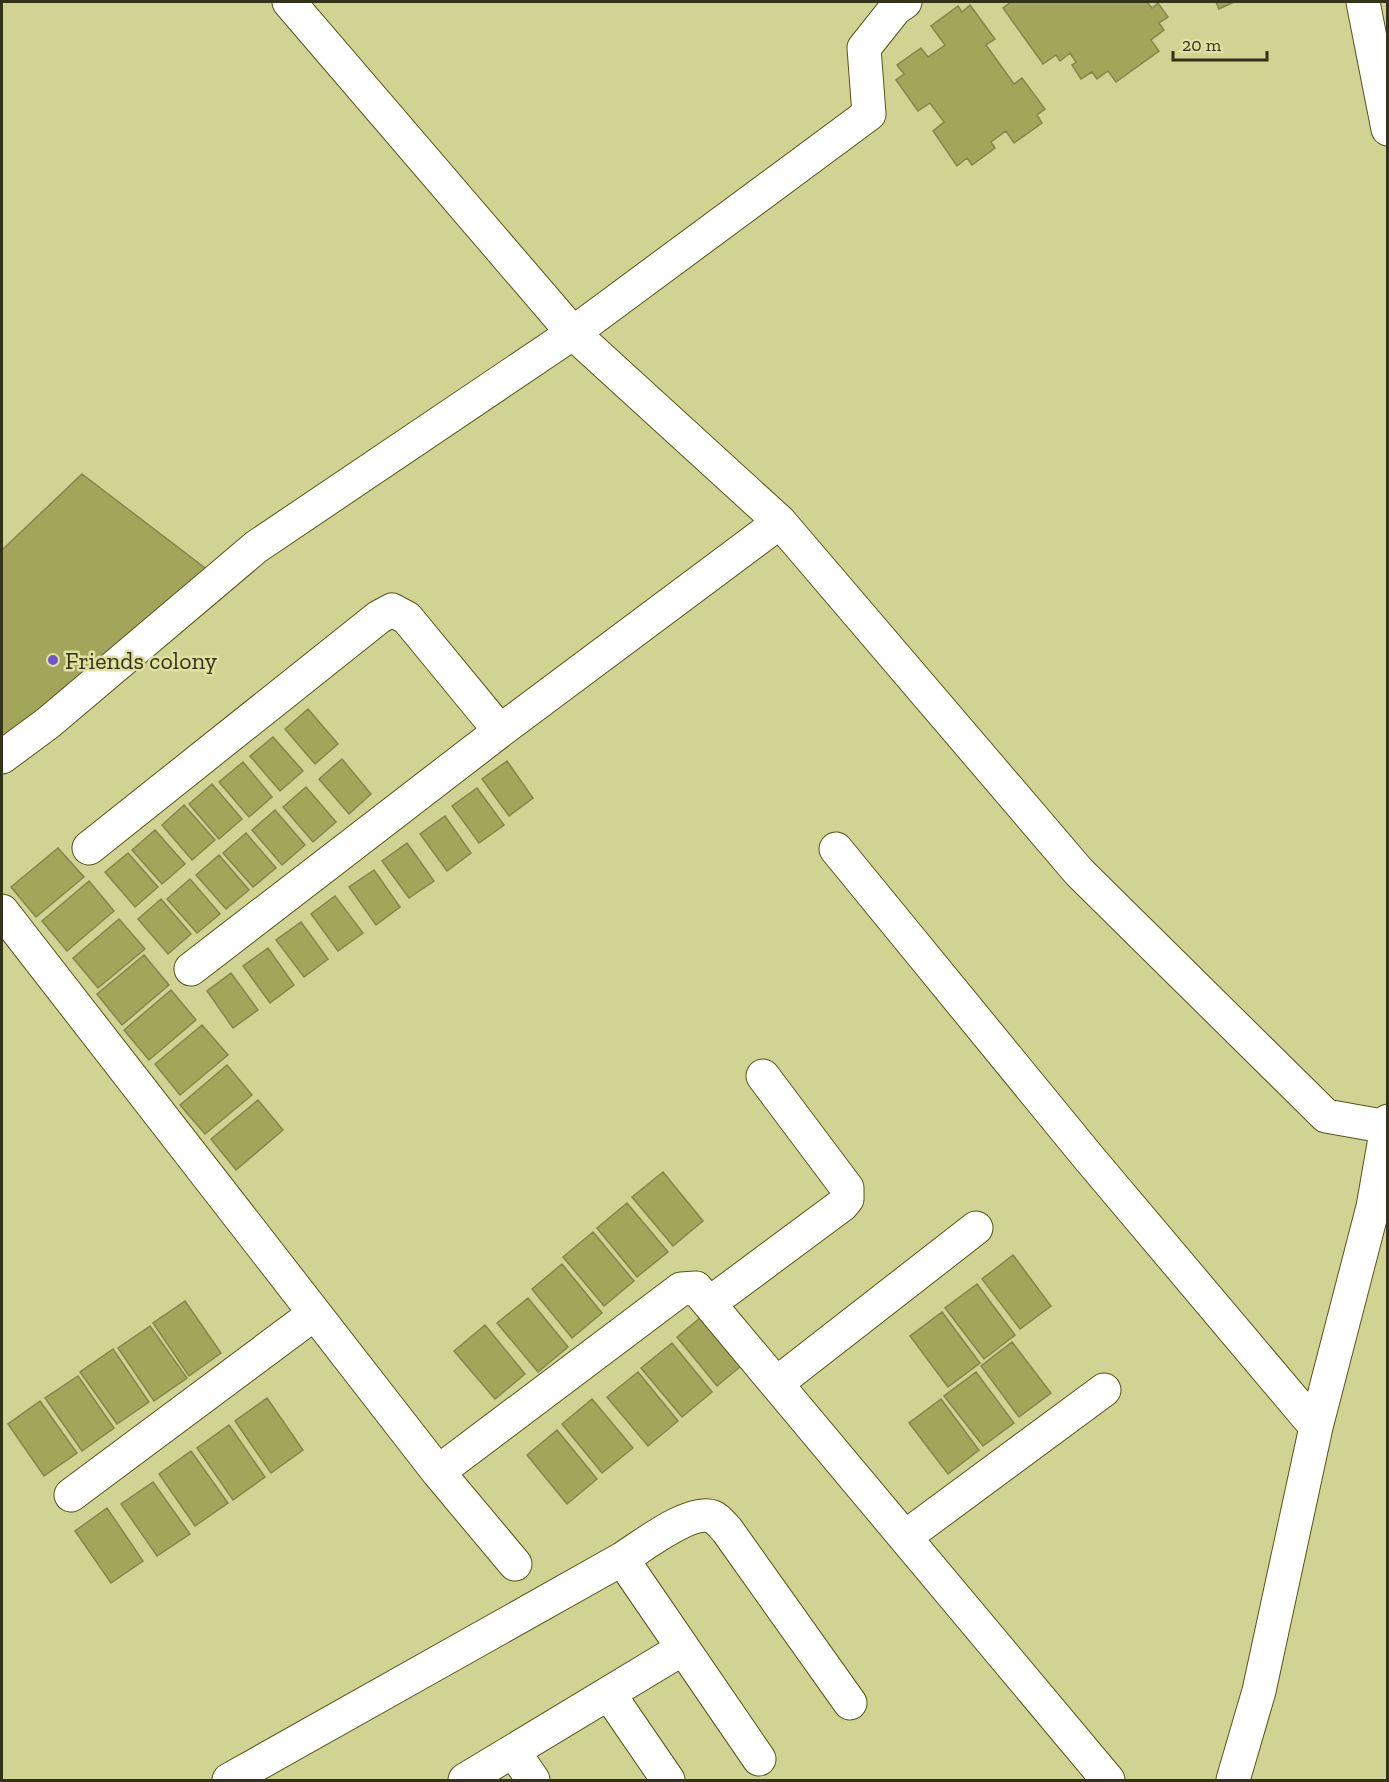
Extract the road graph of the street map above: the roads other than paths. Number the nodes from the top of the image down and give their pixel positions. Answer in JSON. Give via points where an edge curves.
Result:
{"nodes":[{"id":1,"x":289,"y":2,"type":"edge"},
{"id":2,"x":905,"y":2,"type":"edge"},
{"id":3,"x":1363,"y":2,"type":"edge"},
{"id":4,"x":1388,"y":129,"type":"edge"},
{"id":5,"x":573,"y":333,"type":"junction"},
{"id":6,"x":780,"y":522,"type":"junction"},
{"id":7,"x":500,"y":731,"type":"junction"},
{"id":8,"x":2,"y":757,"type":"edge"},
{"id":9,"x":89,"y":849,"type":"dead end"},
{"id":10,"x":836,"y":849,"type":"dead end"},
{"id":11,"x":2,"y":911,"type":"edge"},
{"id":12,"x":191,"y":969,"type":"dead end"},
{"id":13,"x":763,"y":1076,"type":"dead end"},
{"id":14,"x":1387,"y":1125,"type":"edge"},
{"id":15,"x":1380,"y":1208,"type":"edge"},
{"id":16,"x":976,"y":1228,"type":"dead end"},
{"id":17,"x":710,"y":1303,"type":"junction"},
{"id":18,"x":314,"y":1314,"type":"junction"},
{"id":19,"x":777,"y":1383,"type":"junction"},
{"id":20,"x":1104,"y":1390,"type":"dead end"},
{"id":21,"x":1316,"y":1427,"type":"junction"},
{"id":22,"x":438,"y":1472,"type":"junction"},
{"id":23,"x":71,"y":1495,"type":"dead end"},
{"id":24,"x":905,"y":1537,"type":"junction"},
{"id":25,"x":622,"y":1559,"type":"junction"},
{"id":26,"x":515,"y":1564,"type":"dead end"},
{"id":27,"x":682,"y":1649,"type":"junction"},
{"id":28,"x":609,"y":1694,"type":"junction"},
{"id":29,"x":850,"y":1703,"type":"dead end"},
{"id":30,"x":514,"y":1752,"type":"junction"},
{"id":31,"x":759,"y":1759,"type":"dead end"},
{"id":32,"x":229,"y":1780,"type":"edge"},
{"id":33,"x":465,"y":1780,"type":"edge"},
{"id":34,"x":533,"y":1780,"type":"edge"},
{"id":35,"x":668,"y":1780,"type":"edge"},
{"id":36,"x":1108,"y":1780,"type":"edge"},
{"id":37,"x":1233,"y":1780,"type":"edge"}],
"edges":[{"from":1,"to":5,"type":"street"},
{"from":2,"to":5,"type":"street","via":[[864,48],[869,114]]},
{"from":3,"to":4,"type":"street"},
{"from":5,"to":6,"type":"street"},
{"from":5,"to":8,"type":"street","via":[[256,547],[48,723]]},
{"from":6,"to":7,"type":"street"},
{"from":6,"to":14,"type":"street","via":[[1087,880],[1326,1116]]},
{"from":7,"to":9,"type":"street","via":[[407,618],[392,610]]},
{"from":7,"to":12,"type":"street"},
{"from":10,"to":21,"type":"street"},
{"from":11,"to":18,"type":"street"},
{"from":13,"to":17,"type":"street","via":[[847,1188],[847,1198]]},
{"from":14,"to":15,"type":"street"},
{"from":15,"to":21,"type":"street"},
{"from":16,"to":19,"type":"street"},
{"from":17,"to":19,"type":"street"},
{"from":17,"to":22,"type":"street","via":[[696,1288],[681,1289]]},
{"from":18,"to":22,"type":"street"},
{"from":18,"to":23,"type":"street"},
{"from":19,"to":24,"type":"street"},
{"from":20,"to":24,"type":"street"},
{"from":21,"to":37,"type":"street","via":[[1259,1691]]},
{"from":22,"to":26,"type":"street"},
{"from":24,"to":36,"type":"street"},
{"from":25,"to":27,"type":"street"},
{"from":25,"to":29,"type":"street","via":[[684,1521],[701,1515],[714,1517]]},
{"from":25,"to":32,"type":"street"},
{"from":27,"to":28,"type":"street"},
{"from":27,"to":31,"type":"street"},
{"from":28,"to":30,"type":"street"},
{"from":28,"to":35,"type":"street"},
{"from":30,"to":33,"type":"street"},
{"from":30,"to":34,"type":"street"}]}
